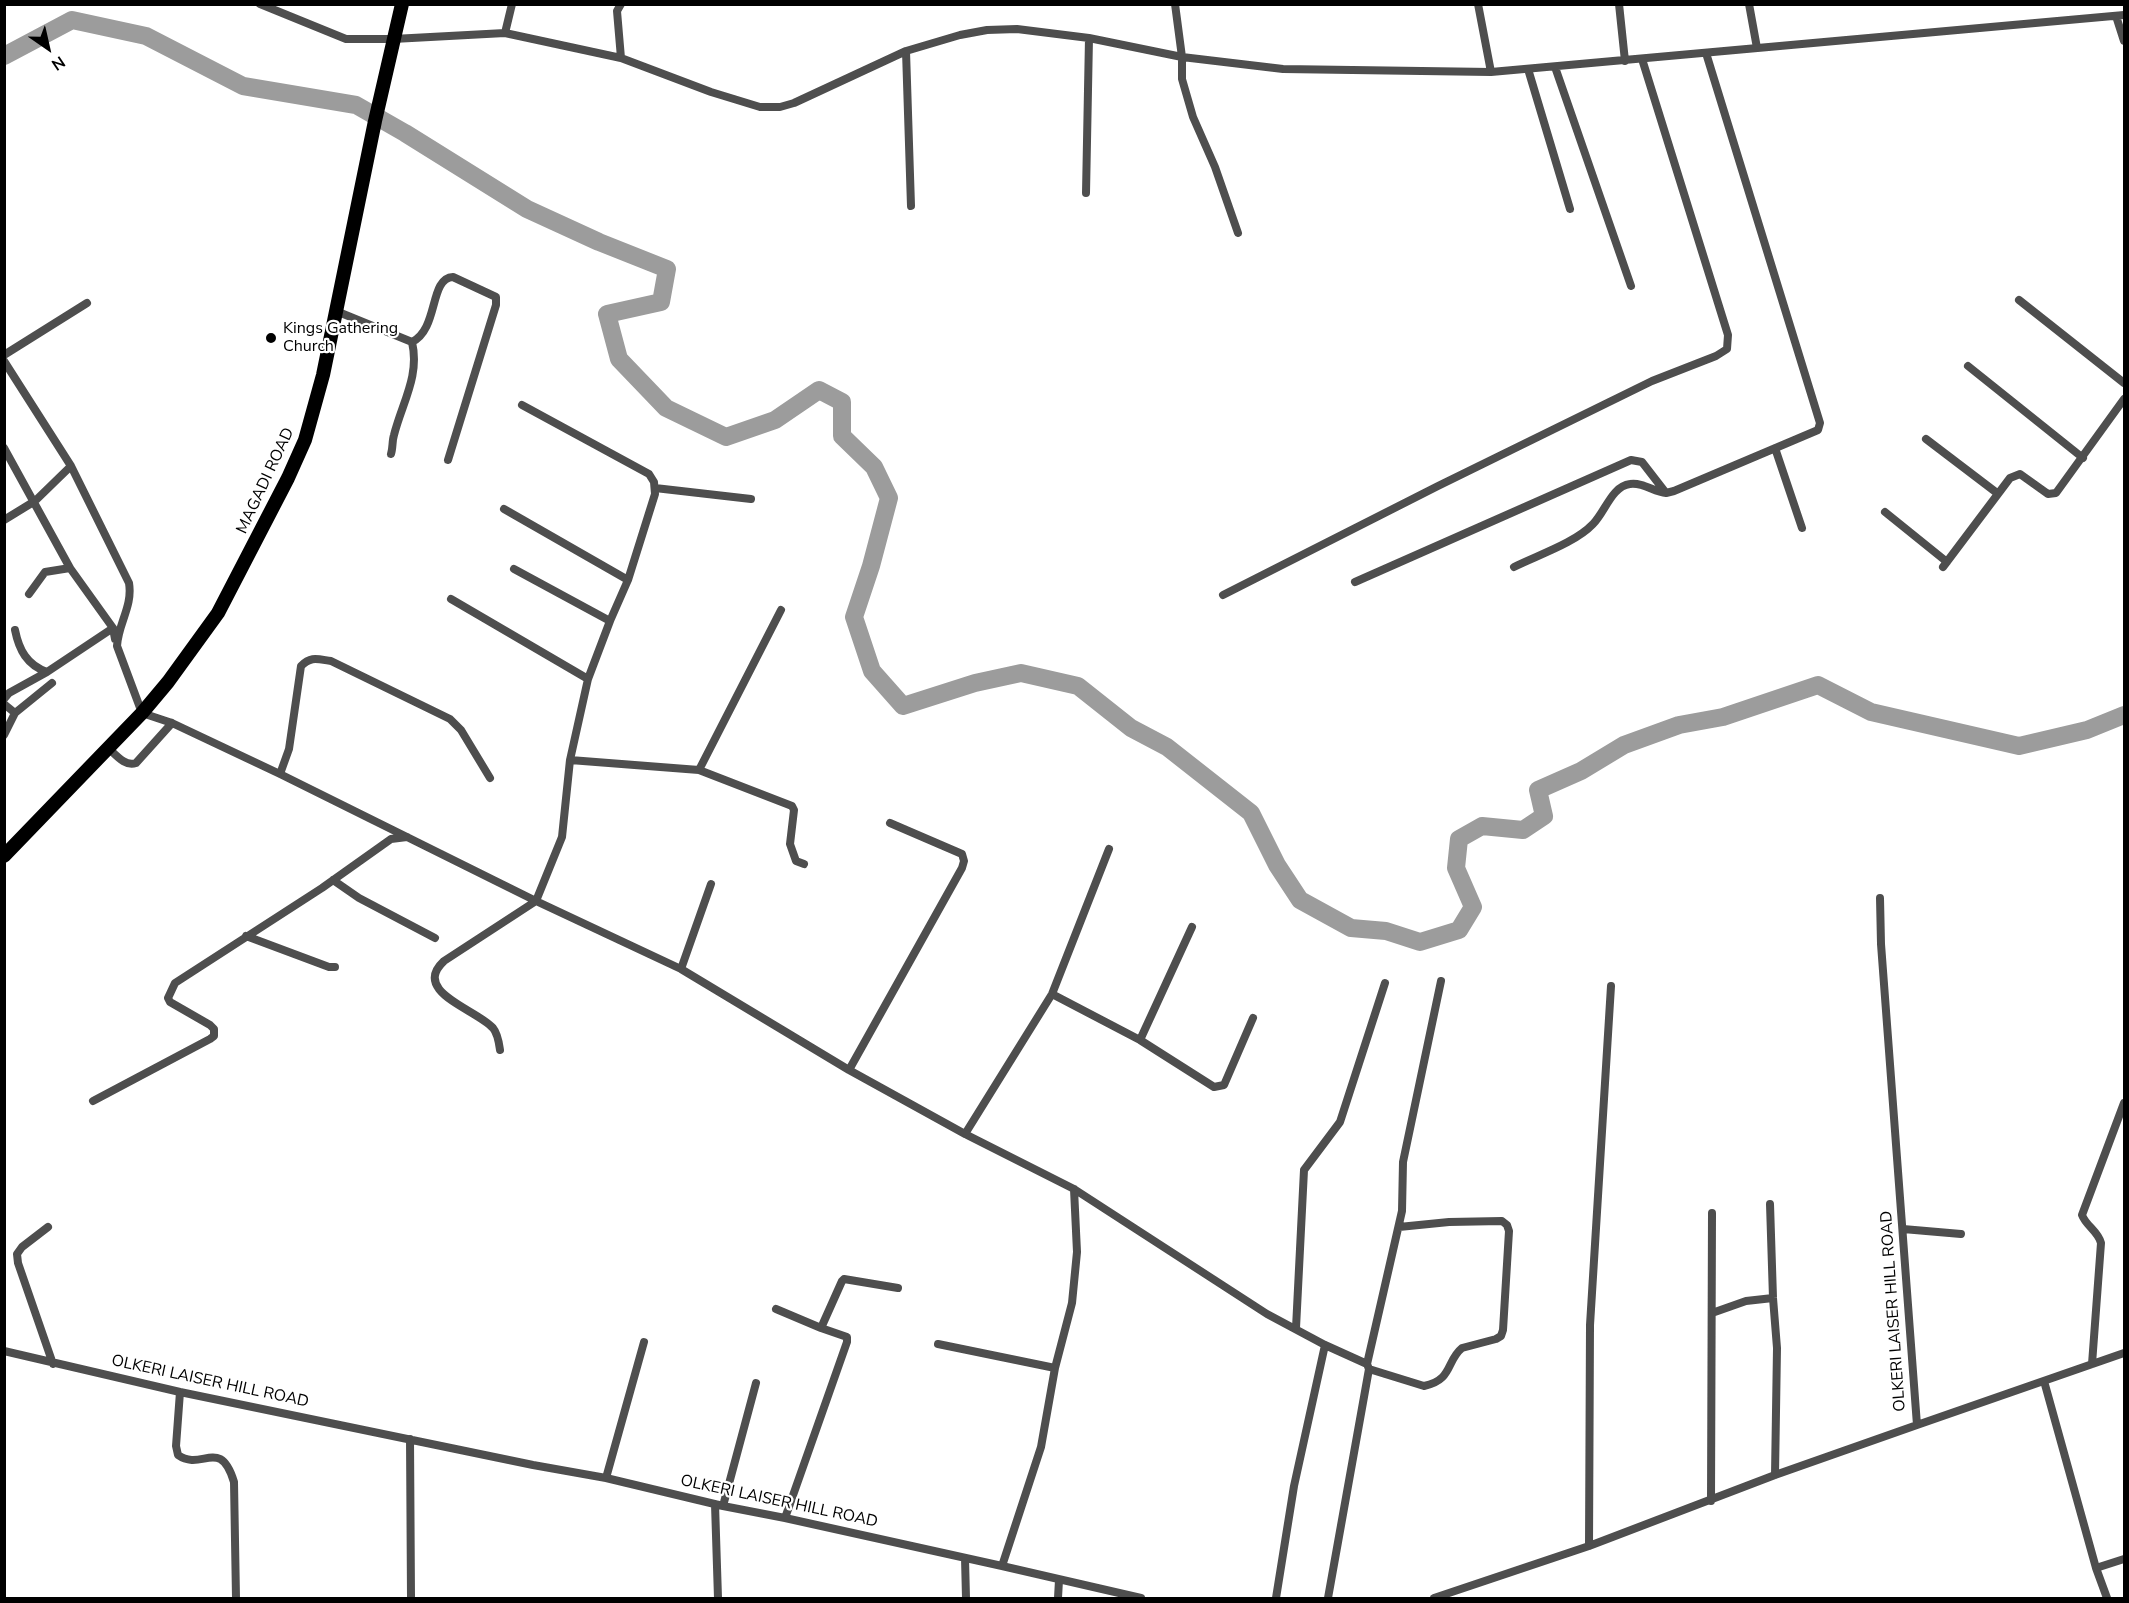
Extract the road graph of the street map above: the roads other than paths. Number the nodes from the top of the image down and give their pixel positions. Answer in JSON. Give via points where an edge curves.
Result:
{"nodes":[{"id":1,"x":260,"y":4,"type":"edge"},
{"id":2,"x":402,"y":4,"type":"edge"},
{"id":3,"x":512,"y":4,"type":"edge"},
{"id":4,"x":621,"y":4,"type":"edge"},
{"id":5,"x":1175,"y":4,"type":"edge"},
{"id":6,"x":1478,"y":4,"type":"edge"},
{"id":7,"x":1619,"y":4,"type":"edge"},
{"id":8,"x":1749,"y":4,"type":"edge"},
{"id":9,"x":2120,"y":15,"type":"edge"},
{"id":10,"x":505,"y":33,"type":"junction"},
{"id":11,"x":1089,"y":38,"type":"junction"},
{"id":12,"x":393,"y":39,"type":"junction"},
{"id":13,"x":2124,"y":41,"type":"edge"},
{"id":14,"x":1757,"y":48,"type":"junction"},
{"id":15,"x":906,"y":51,"type":"junction"},
{"id":16,"x":1706,"y":53,"type":"junction"},
{"id":17,"x":1182,"y":57,"type":"junction"},
{"id":18,"x":621,"y":58,"type":"junction"},
{"id":19,"x":1642,"y":59,"type":"junction"},
{"id":20,"x":1625,"y":61,"type":"junction"},
{"id":21,"x":1555,"y":66,"type":"junction"},
{"id":22,"x":1528,"y":69,"type":"junction"},
{"id":23,"x":1491,"y":72,"type":"junction"},
{"id":24,"x":1086,"y":193,"type":"dead end"},
{"id":25,"x":911,"y":206,"type":"dead end"},
{"id":26,"x":1570,"y":209,"type":"dead end"},
{"id":27,"x":1238,"y":233,"type":"dead end"},
{"id":28,"x":1631,"y":286,"type":"dead end"},
{"id":29,"x":2019,"y":300,"type":"dead end"},
{"id":30,"x":87,"y":303,"type":"dead end"},
{"id":31,"x":336,"y":310,"type":"junction"},
{"id":32,"x":412,"y":342,"type":"junction"},
{"id":33,"x":4,"y":355,"type":"edge"},
{"id":34,"x":4,"y":361,"type":"edge"},
{"id":35,"x":1968,"y":366,"type":"dead end"},
{"id":36,"x":2124,"y":383,"type":"edge"},
{"id":37,"x":2124,"y":399,"type":"edge"},
{"id":38,"x":522,"y":405,"type":"dead end"},
{"id":39,"x":1926,"y":439,"type":"dead end"},
{"id":40,"x":4,"y":448,"type":"edge"},
{"id":41,"x":1775,"y":448,"type":"junction"},
{"id":42,"x":391,"y":454,"type":"dead end"},
{"id":43,"x":2083,"y":458,"type":"junction"},
{"id":44,"x":448,"y":459,"type":"dead end"},
{"id":45,"x":71,"y":466,"type":"junction"},
{"id":46,"x":655,"y":488,"type":"junction"},
{"id":47,"x":1666,"y":493,"type":"junction"},
{"id":48,"x":1998,"y":493,"type":"junction"},
{"id":49,"x":751,"y":500,"type":"dead end"},
{"id":50,"x":35,"y":501,"type":"junction"},
{"id":51,"x":504,"y":509,"type":"dead end"},
{"id":52,"x":1885,"y":512,"type":"dead end"},
{"id":53,"x":4,"y":520,"type":"edge"},
{"id":54,"x":1802,"y":528,"type":"dead end"},
{"id":55,"x":1514,"y":567,"type":"dead end"},
{"id":56,"x":70,"y":568,"type":"junction"},
{"id":57,"x":514,"y":569,"type":"dead end"},
{"id":58,"x":628,"y":580,"type":"junction"},
{"id":59,"x":1355,"y":582,"type":"dead end"},
{"id":60,"x":29,"y":594,"type":"dead end"},
{"id":61,"x":1223,"y":595,"type":"dead end"},
{"id":62,"x":451,"y":599,"type":"dead end"},
{"id":63,"x":781,"y":610,"type":"dead end"},
{"id":64,"x":610,"y":621,"type":"junction"},
{"id":65,"x":113,"y":627,"type":"junction"},
{"id":66,"x":15,"y":630,"type":"dead end"},
{"id":67,"x":117,"y":646,"type":"junction"},
{"id":68,"x":47,"y":672,"type":"junction"},
{"id":69,"x":588,"y":679,"type":"junction"},
{"id":70,"x":52,"y":683,"type":"dead end"},
{"id":71,"x":6,"y":692,"type":"edge"},
{"id":72,"x":4,"y":704,"type":"edge"},
{"id":73,"x":15,"y":713,"type":"junction"},
{"id":74,"x":141,"y":713,"type":"junction"},
{"id":75,"x":172,"y":723,"type":"junction"},
{"id":76,"x":4,"y":735,"type":"edge"},
{"id":77,"x":108,"y":748,"type":"junction"},
{"id":78,"x":570,"y":760,"type":"junction"},
{"id":79,"x":699,"y":770,"type":"junction"},
{"id":80,"x":280,"y":774,"type":"junction"},
{"id":81,"x":490,"y":778,"type":"dead end"},
{"id":82,"x":890,"y":823,"type":"dead end"},
{"id":83,"x":408,"y":837,"type":"junction"},
{"id":84,"x":1109,"y":849,"type":"dead end"},
{"id":85,"x":4,"y":856,"type":"edge"},
{"id":86,"x":804,"y":864,"type":"dead end"},
{"id":87,"x":333,"y":880,"type":"junction"},
{"id":88,"x":711,"y":884,"type":"dead end"},
{"id":89,"x":1880,"y":898,"type":"dead end"},
{"id":90,"x":536,"y":901,"type":"junction"},
{"id":91,"x":1192,"y":927,"type":"dead end"},
{"id":92,"x":246,"y":936,"type":"junction"},
{"id":93,"x":435,"y":938,"type":"dead end"},
{"id":94,"x":335,"y":967,"type":"dead end"},
{"id":95,"x":681,"y":969,"type":"junction"},
{"id":96,"x":1441,"y":981,"type":"dead end"},
{"id":97,"x":1385,"y":982,"type":"dead end"},
{"id":98,"x":1611,"y":987,"type":"dead end"},
{"id":99,"x":1052,"y":994,"type":"junction"},
{"id":100,"x":1253,"y":1018,"type":"dead end"},
{"id":101,"x":1140,"y":1040,"type":"junction"},
{"id":102,"x":500,"y":1050,"type":"dead end"},
{"id":103,"x":849,"y":1070,"type":"junction"},
{"id":104,"x":93,"y":1101,"type":"dead end"},
{"id":105,"x":2124,"y":1103,"type":"edge"},
{"id":106,"x":965,"y":1134,"type":"junction"},
{"id":107,"x":1074,"y":1189,"type":"junction"},
{"id":108,"x":1770,"y":1204,"type":"dead end"},
{"id":109,"x":1712,"y":1213,"type":"dead end"},
{"id":110,"x":48,"y":1227,"type":"dead end"},
{"id":111,"x":1399,"y":1227,"type":"junction"},
{"id":112,"x":1902,"y":1229,"type":"junction"},
{"id":113,"x":1961,"y":1234,"type":"dead end"},
{"id":114,"x":898,"y":1288,"type":"dead end"},
{"id":115,"x":1773,"y":1298,"type":"junction"},
{"id":116,"x":776,"y":1309,"type":"dead end"},
{"id":117,"x":1712,"y":1313,"type":"junction"},
{"id":118,"x":821,"y":1328,"type":"junction"},
{"id":119,"x":1296,"y":1328,"type":"junction"},
{"id":120,"x":644,"y":1342,"type":"dead end"},
{"id":121,"x":938,"y":1344,"type":"dead end"},
{"id":122,"x":1325,"y":1346,"type":"junction"},
{"id":123,"x":4,"y":1351,"type":"edge"},
{"id":124,"x":2124,"y":1353,"type":"edge"},
{"id":125,"x":53,"y":1364,"type":"junction"},
{"id":126,"x":2092,"y":1364,"type":"junction"},
{"id":127,"x":1368,"y":1367,"type":"junction"},
{"id":128,"x":1055,"y":1368,"type":"junction"},
{"id":129,"x":2044,"y":1381,"type":"junction"},
{"id":130,"x":756,"y":1383,"type":"dead end"},
{"id":131,"x":180,"y":1392,"type":"junction"},
{"id":132,"x":1917,"y":1425,"type":"junction"},
{"id":133,"x":410,"y":1438,"type":"junction"},
{"id":134,"x":1775,"y":1475,"type":"junction"},
{"id":135,"x":606,"y":1479,"type":"junction"},
{"id":136,"x":1711,"y":1501,"type":"junction"},
{"id":137,"x":719,"y":1505,"type":"junction"},
{"id":138,"x":785,"y":1518,"type":"junction"},
{"id":139,"x":1589,"y":1546,"type":"junction"},
{"id":140,"x":965,"y":1558,"type":"junction"},
{"id":141,"x":2124,"y":1559,"type":"edge"},
{"id":142,"x":1002,"y":1566,"type":"junction"},
{"id":143,"x":2096,"y":1568,"type":"junction"},
{"id":144,"x":1059,"y":1580,"type":"junction"},
{"id":145,"x":413,"y":1598,"type":"edge"},
{"id":146,"x":236,"y":1599,"type":"edge"},
{"id":147,"x":718,"y":1599,"type":"edge"},
{"id":148,"x":966,"y":1599,"type":"edge"},
{"id":149,"x":1058,"y":1599,"type":"edge"},
{"id":150,"x":1141,"y":1599,"type":"edge"},
{"id":151,"x":1276,"y":1599,"type":"edge"},
{"id":152,"x":1328,"y":1599,"type":"edge"},
{"id":153,"x":1434,"y":1599,"type":"edge"},
{"id":154,"x":2107,"y":1599,"type":"edge"}],
"edges":[{"from":1,"to":12,"type":"street","via":[[346,39]]},
{"from":2,"to":12,"type":"highway","name":"MAGADI ROAD"},
{"from":3,"to":10,"type":"street"},
{"from":4,"to":18,"type":"street","via":[[617,11]]},
{"from":5,"to":17,"type":"street"},
{"from":6,"to":23,"type":"street"},
{"from":7,"to":20,"type":"street"},
{"from":8,"to":14,"type":"street"},
{"from":9,"to":13,"type":"street"},
{"from":9,"to":14,"type":"street"},
{"from":10,"to":12,"type":"street"},
{"from":10,"to":18,"type":"street"},
{"from":11,"to":15,"type":"street","via":[[1017,29],[987,30]]},
{"from":11,"to":17,"type":"street"},
{"from":11,"to":24,"type":"street"},
{"from":12,"to":31,"type":"highway","name":"MAGADI ROAD"},
{"from":14,"to":16,"type":"street"},
{"from":15,"to":18,"type":"street","via":[[780,107],[750,104]]},
{"from":15,"to":25,"type":"street"},
{"from":16,"to":19,"type":"street"},
{"from":16,"to":41,"type":"street","via":[[1820,423],[1818,430]]},
{"from":17,"to":23,"type":"street","via":[[1283,69]]},
{"from":17,"to":27,"type":"street","via":[[1182,79],[1193,117]]},
{"from":19,"to":20,"type":"street"},
{"from":19,"to":61,"type":"street","via":[[1728,334],[1726,349],[1448,480]]},
{"from":20,"to":21,"type":"street"},
{"from":21,"to":22,"type":"street"},
{"from":21,"to":28,"type":"street"},
{"from":22,"to":23,"type":"street"},
{"from":22,"to":26,"type":"street"},
{"from":29,"to":36,"type":"street"},
{"from":30,"to":33,"type":"street"},
{"from":31,"to":32,"type":"street"},
{"from":31,"to":74,"type":"highway","name":"MAGADI ROAD","via":[[305,440],[288,478],[218,613]]},
{"from":32,"to":42,"type":"street","via":[[416,356],[412,381],[393,436]]},
{"from":32,"to":44,"type":"street","via":[[421,338],[427,328],[441,282],[448,277],[497,299]]},
{"from":34,"to":45,"type":"street"},
{"from":35,"to":43,"type":"street"},
{"from":37,"to":43,"type":"street"},
{"from":38,"to":46,"type":"street","via":[[649,474]]},
{"from":39,"to":48,"type":"street"},
{"from":40,"to":50,"type":"street"},
{"from":41,"to":47,"type":"street"},
{"from":41,"to":54,"type":"street"},
{"from":43,"to":48,"type":"street","via":[[2056,493],[2048,494],[2020,474],[2010,478]]},
{"from":45,"to":50,"type":"street"},
{"from":45,"to":67,"type":"street","via":[[129,583],[131,593]]},
{"from":46,"to":49,"type":"street"},
{"from":46,"to":58,"type":"street"},
{"from":47,"to":55,"type":"street","via":[[1638,484],[1622,486],[1591,527]]},
{"from":47,"to":59,"type":"street","via":[[1642,462],[1631,460]]},
{"from":48,"to":52,"type":"street","via":[[1945,564]]},
{"from":50,"to":53,"type":"street"},
{"from":50,"to":56,"type":"street"},
{"from":51,"to":58,"type":"street"},
{"from":56,"to":60,"type":"street","via":[[45,572]]},
{"from":56,"to":65,"type":"street"},
{"from":57,"to":64,"type":"street"},
{"from":58,"to":64,"type":"street"},
{"from":62,"to":69,"type":"street"},
{"from":63,"to":79,"type":"street"},
{"from":64,"to":69,"type":"street"},
{"from":65,"to":67,"type":"street"},
{"from":65,"to":68,"type":"street"},
{"from":66,"to":68,"type":"street","via":[[22,653],[34,668]]},
{"from":67,"to":74,"type":"street"},
{"from":68,"to":71,"type":"street"},
{"from":69,"to":78,"type":"street"},
{"from":70,"to":73,"type":"street"},
{"from":72,"to":73,"type":"street"},
{"from":73,"to":76,"type":"street"},
{"from":74,"to":75,"type":"street"},
{"from":74,"to":77,"type":"highway","name":"MAGADI ROAD"},
{"from":75,"to":77,"type":"street","via":[[131,765]]},
{"from":75,"to":80,"type":"street"},
{"from":77,"to":85,"type":"highway","name":"MAGADI ROAD"},
{"from":78,"to":79,"type":"street"},
{"from":78,"to":90,"type":"street","via":[[562,837]]},
{"from":79,"to":86,"type":"street","via":[[794,808],[790,844],[796,861]]},
{"from":80,"to":81,"type":"street","via":[[289,749],[301,666],[315,659],[331,662],[450,719]]},
{"from":80,"to":83,"type":"street"},
{"from":82,"to":103,"type":"street","via":[[962,854],[964,861]]},
{"from":83,"to":87,"type":"street","via":[[391,839]]},
{"from":83,"to":90,"type":"street"},
{"from":84,"to":99,"type":"street"},
{"from":87,"to":92,"type":"street"},
{"from":87,"to":93,"type":"street"},
{"from":88,"to":95,"type":"street"},
{"from":89,"to":112,"type":"street","name":"OLKERI LAISER HILL ROAD"},
{"from":90,"to":95,"type":"street"},
{"from":90,"to":102,"type":"street","via":[[444,961],[434,978],[441,992],[493,1028]]},
{"from":91,"to":101,"type":"street"},
{"from":92,"to":94,"type":"street"},
{"from":92,"to":104,"type":"street","via":[[175,982],[168,998],[210,1025],[214,1035],[210,1040]]},
{"from":95,"to":103,"type":"street"},
{"from":96,"to":111,"type":"street","via":[[1403,1162]]},
{"from":97,"to":119,"type":"street","via":[[1340,1122],[1304,1170]]},
{"from":98,"to":139,"type":"street","via":[[1590,1325]]},
{"from":99,"to":101,"type":"street"},
{"from":99,"to":106,"type":"street"},
{"from":100,"to":101,"type":"street","via":[[1221,1086],[1214,1087]]},
{"from":103,"to":106,"type":"street"},
{"from":105,"to":126,"type":"street","via":[[2082,1215],[2101,1243]]},
{"from":106,"to":107,"type":"street"},
{"from":107,"to":119,"type":"street"},
{"from":107,"to":128,"type":"street","via":[[1077,1252],[1072,1303]]},
{"from":108,"to":115,"type":"street"},
{"from":109,"to":117,"type":"street"},
{"from":110,"to":125,"type":"street","via":[[17,1254]]},
{"from":111,"to":127,"type":"street"},
{"from":111,"to":127,"type":"street","via":[[1491,1221],[1507,1225],[1503,1330],[1496,1339],[1458,1352],[1446,1374],[1428,1385]]},
{"from":112,"to":113,"type":"street"},
{"from":112,"to":132,"type":"street","name":"OLKERI LAISER HILL ROAD"},
{"from":114,"to":118,"type":"street","via":[[844,1279]]},
{"from":115,"to":117,"type":"street","via":[[1746,1301]]},
{"from":115,"to":134,"type":"street","via":[[1777,1348]]},
{"from":116,"to":118,"type":"street"},
{"from":117,"to":136,"type":"street"},
{"from":118,"to":138,"type":"street","via":[[847,1337],[847,1342]]},
{"from":119,"to":122,"type":"street"},
{"from":120,"to":135,"type":"street"},
{"from":121,"to":128,"type":"street"},
{"from":122,"to":127,"type":"street"},
{"from":122,"to":151,"type":"street","via":[[1294,1486]]},
{"from":123,"to":125,"type":"street","name":"OLKERI LAISER HILL ROAD"},
{"from":124,"to":126,"type":"street"},
{"from":125,"to":131,"type":"street","name":"OLKERI LAISER HILL ROAD"},
{"from":126,"to":129,"type":"street"},
{"from":127,"to":152,"type":"street"},
{"from":128,"to":142,"type":"street","via":[[1041,1448]]},
{"from":129,"to":132,"type":"street"},
{"from":129,"to":143,"type":"street"},
{"from":130,"to":137,"type":"street"},
{"from":131,"to":133,"type":"street","name":"OLKERI LAISER HILL ROAD"},
{"from":131,"to":146,"type":"street","via":[[178,1455],[183,1459],[224,1460],[234,1482]]},
{"from":132,"to":134,"type":"street","name":"OLKERI LAISER HILL ROAD"},
{"from":133,"to":135,"type":"street","name":"OLKERI LAISER HILL ROAD"},
{"from":133,"to":145,"type":"street"},
{"from":134,"to":136,"type":"street","name":"OLKERI LAISER HILL ROAD"},
{"from":135,"to":137,"type":"street","name":"OLKERI LAISER HILL ROAD"},
{"from":136,"to":139,"type":"street","name":"OLKERI LAISER HILL ROAD"},
{"from":137,"to":138,"type":"street","name":"OLKERI LAISER HILL ROAD"},
{"from":137,"to":147,"type":"street"},
{"from":138,"to":140,"type":"street","name":"OLKERI LAISER HILL ROAD"},
{"from":139,"to":153,"type":"street","name":"OLKERI LAISER HILL ROAD"},
{"from":140,"to":142,"type":"street","name":"OLKERI LAISER HILL ROAD"},
{"from":140,"to":148,"type":"street"},
{"from":141,"to":143,"type":"street"},
{"from":142,"to":144,"type":"street","name":"OLKERI LAISER HILL ROAD"},
{"from":143,"to":154,"type":"street"},
{"from":144,"to":149,"type":"street"},
{"from":144,"to":150,"type":"street","name":"OLKERI LAISER HILL ROAD"}]}
